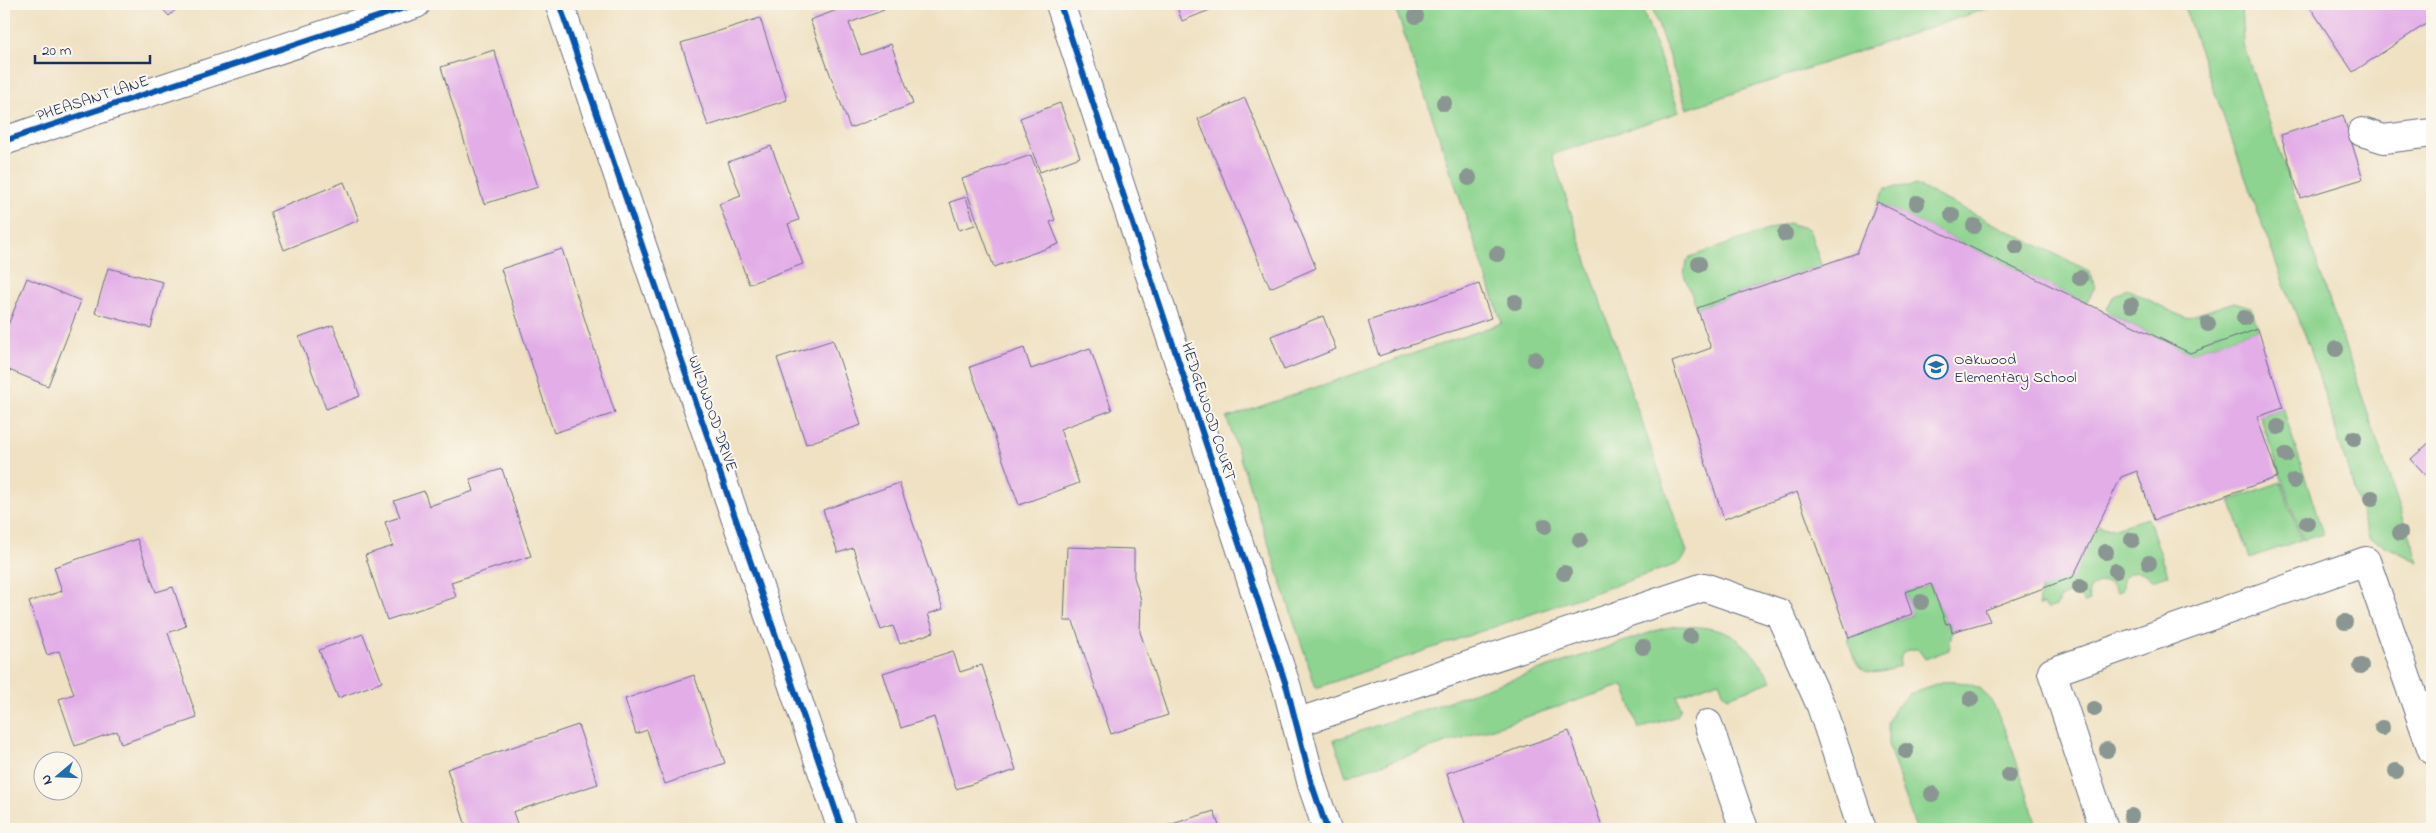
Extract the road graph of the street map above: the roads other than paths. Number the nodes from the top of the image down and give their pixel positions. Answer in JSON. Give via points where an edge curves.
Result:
{"nodes":[{"id":1,"x":416,"y":4,"type":"edge"},
{"id":2,"x":1060,"y":4,"type":"edge"},
{"id":3,"x":560,"y":6,"type":"dead end"},
{"id":4,"x":2362,"y":132,"type":"dead end"},
{"id":5,"x":2432,"y":133,"type":"edge"},
{"id":6,"x":4,"y":141,"type":"edge"},
{"id":7,"x":1296,"y":724,"type":"junction"},
{"id":8,"x":1708,"y":724,"type":"dead end"},
{"id":9,"x":2432,"y":750,"type":"edge"},
{"id":10,"x":842,"y":829,"type":"edge"},
{"id":11,"x":1326,"y":829,"type":"edge"},
{"id":12,"x":1744,"y":829,"type":"edge"},
{"id":13,"x":1862,"y":829,"type":"edge"},
{"id":14,"x":2104,"y":829,"type":"edge"}],
"edges":[{"from":1,"to":6,"type":"street","name":"PHEASANT LANE"},
{"from":2,"to":7,"type":"street","name":"HEDGEWOOD COURT","via":[[1287,688]]},
{"from":3,"to":10,"type":"street","name":"WILDWOOD DRIVE"},
{"from":4,"to":5,"type":"street","via":[[2384,139]]},
{"from":7,"to":11,"type":"street","name":"HEDGEWOOD COURT"},
{"from":7,"to":13,"type":"street","via":[[1704,587],[1779,613],[1821,706]]},
{"from":8,"to":12,"type":"street"},
{"from":9,"to":14,"type":"street","via":[[2366,561],[2052,672]]}]}
